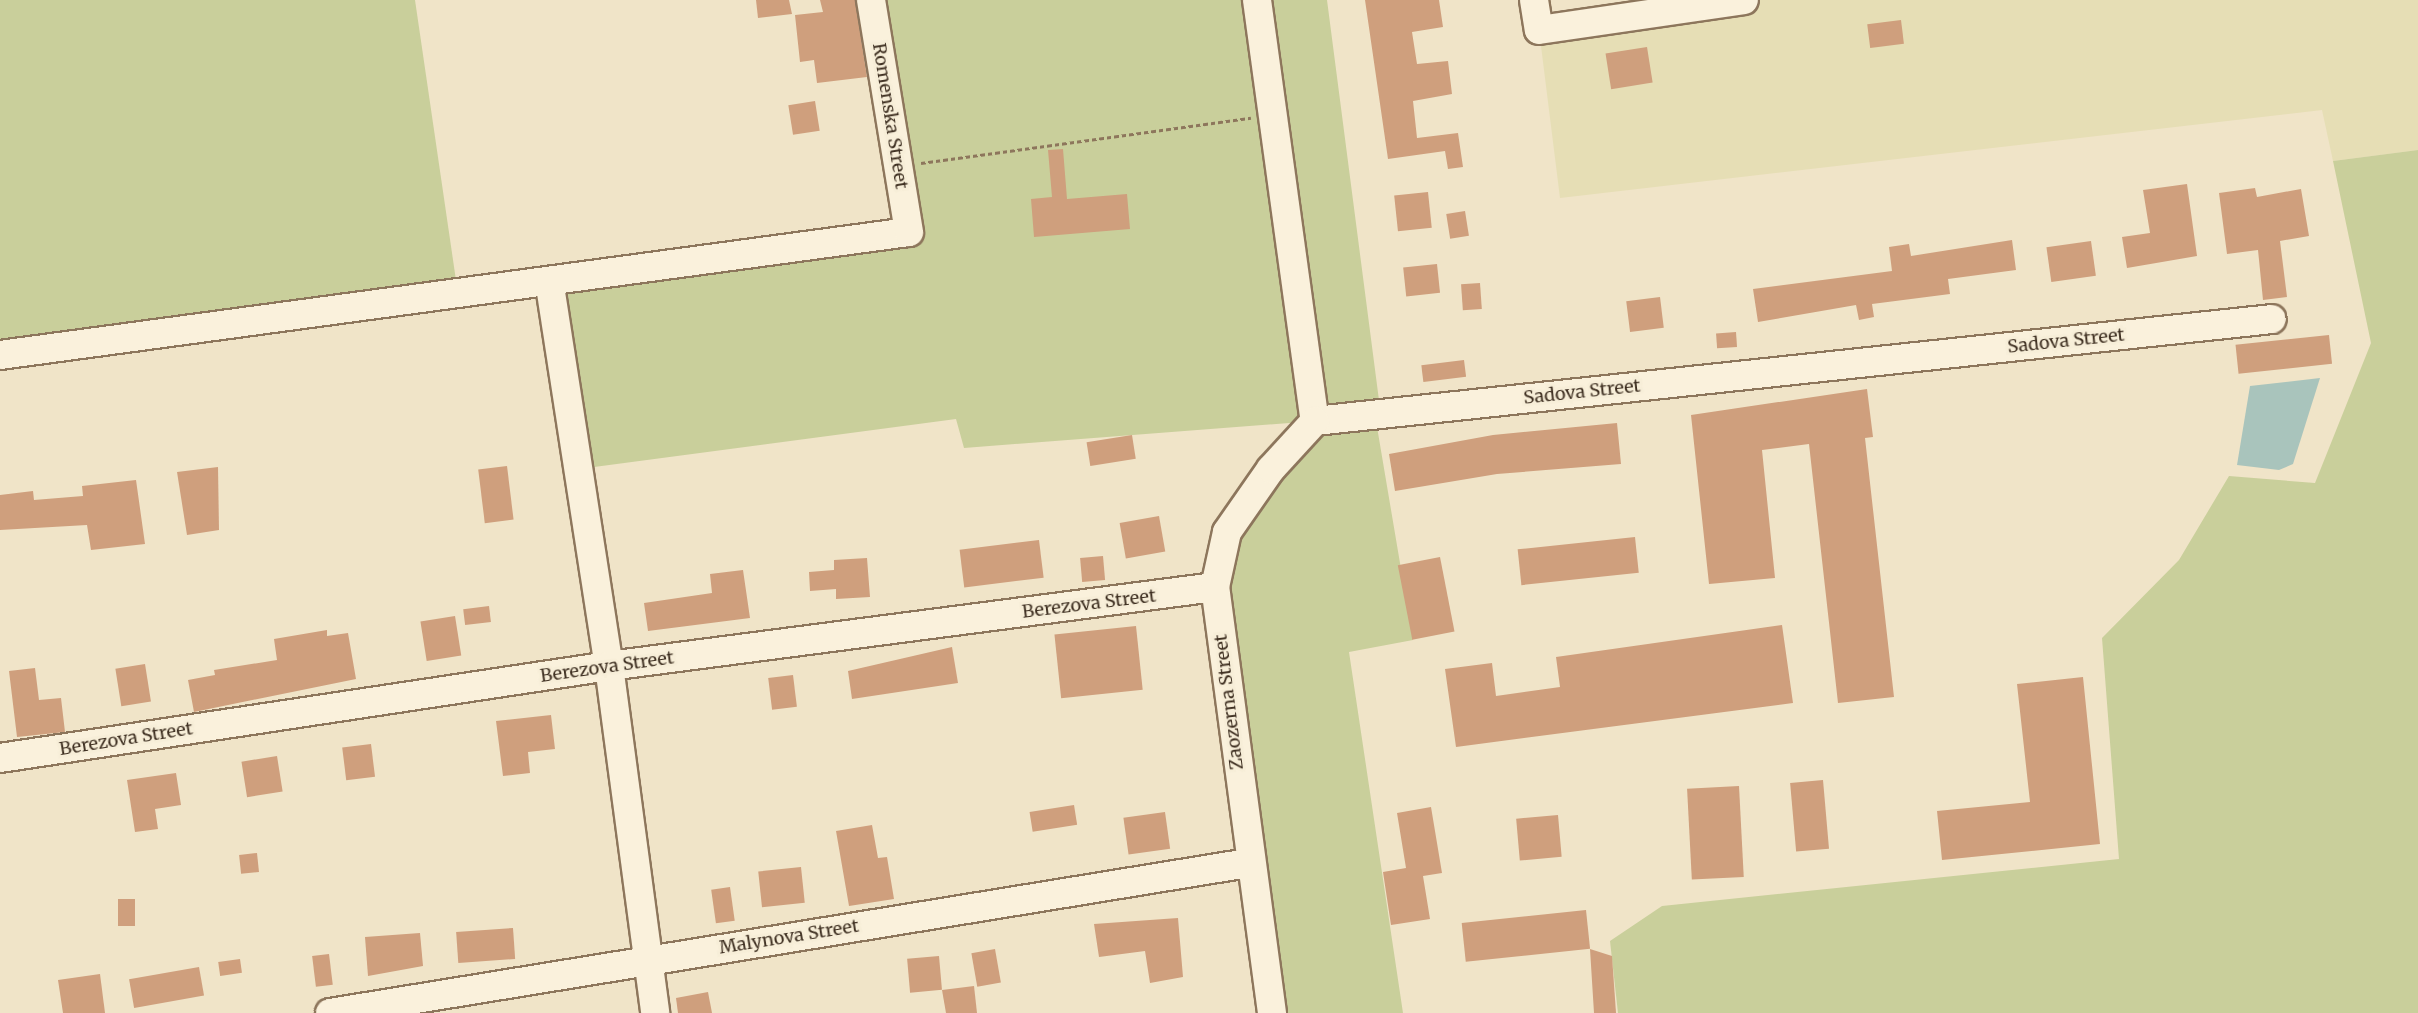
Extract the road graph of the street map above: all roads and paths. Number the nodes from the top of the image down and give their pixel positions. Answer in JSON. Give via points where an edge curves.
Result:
{"nodes":[{"id":1,"x":871,"y":0,"type":"edge"},
{"id":2,"x":1257,"y":0,"type":"edge"},
{"id":3,"x":1534,"y":0,"type":"edge"},
{"id":4,"x":1744,"y":0,"type":"edge"},
{"id":5,"x":1273,"y":115,"type":"junction"},
{"id":6,"x":898,"y":166,"type":"junction"},
{"id":7,"x":550,"y":286,"type":"dead end"},
{"id":8,"x":2272,"y":319,"type":"dead end"},
{"id":9,"x":0,"y":355,"type":"edge"},
{"id":10,"x":1316,"y":421,"type":"junction"},
{"id":11,"x":1215,"y":587,"type":"junction"},
{"id":12,"x":609,"y":666,"type":"junction"},
{"id":13,"x":0,"y":758,"type":"edge"},
{"id":14,"x":1248,"y":862,"type":"junction"},
{"id":15,"x":646,"y":960,"type":"junction"},
{"id":16,"x":330,"y":1013,"type":"edge"},
{"id":17,"x":655,"y":1013,"type":"edge"},
{"id":18,"x":1272,"y":1013,"type":"edge"}],
"edges":[{"from":1,"to":6,"type":"street","name":"Romenska Street"},
{"from":2,"to":5,"type":"street"},
{"from":3,"to":4,"type":"street","via":[[1539,30]]},
{"from":5,"to":6,"type":"path"},
{"from":5,"to":10,"type":"street"},
{"from":6,"to":9,"type":"street","name":"Romenska Street","via":[[909,232]]},
{"from":7,"to":12,"type":"street"},
{"from":8,"to":10,"type":"street","name":"Sadova Street"},
{"from":10,"to":11,"type":"street","name":"Zaozerna Street","via":[[1271,469],[1227,532]]},
{"from":11,"to":12,"type":"street","name":"Berezova Street"},
{"from":11,"to":14,"type":"street","name":"Zaozerna Street"},
{"from":12,"to":13,"type":"street","name":"Berezova Street"},
{"from":12,"to":15,"type":"street"},
{"from":14,"to":15,"type":"street","name":"Malynova Street"},
{"from":14,"to":18,"type":"street","name":"Zaozerna Street"},
{"from":15,"to":16,"type":"street","name":"Malynova Street"},
{"from":15,"to":17,"type":"street"}]}
